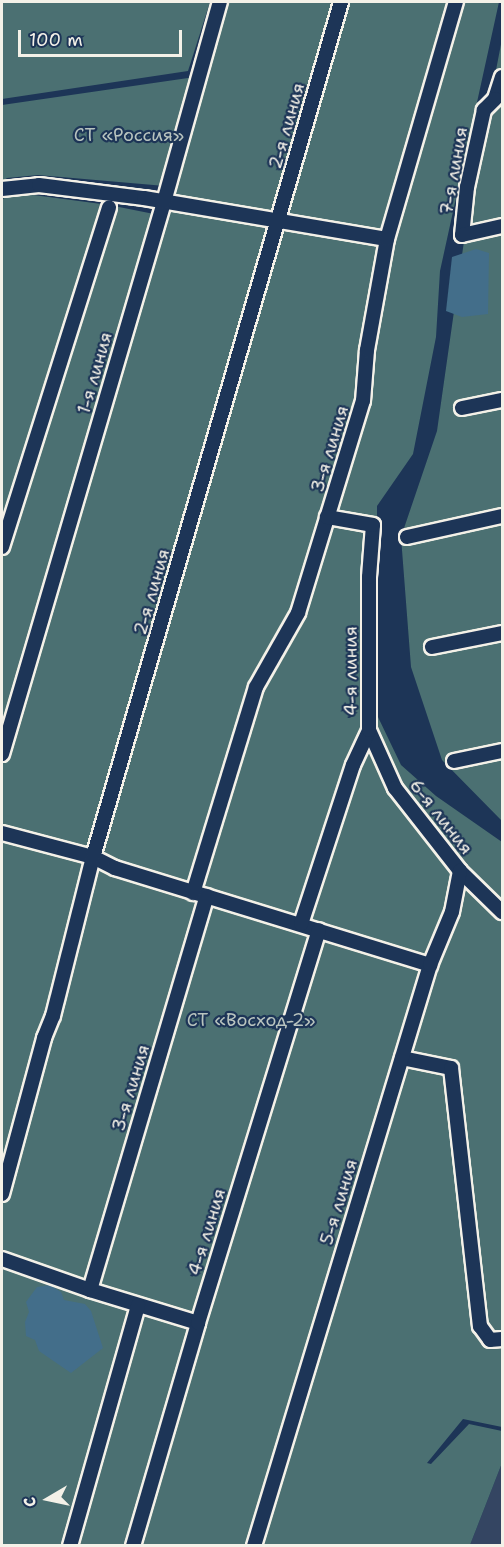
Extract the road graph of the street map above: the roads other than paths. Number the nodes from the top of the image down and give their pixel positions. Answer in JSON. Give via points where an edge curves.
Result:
{"nodes":[{"id":1,"x":220,"y":2,"type":"edge"},
{"id":2,"x":341,"y":2,"type":"edge"},
{"id":3,"x":456,"y":2,"type":"edge"},
{"id":4,"x":502,"y":77,"type":"edge"},
{"id":5,"x":2,"y":189,"type":"edge"},
{"id":6,"x":164,"y":202,"type":"junction"},
{"id":7,"x":109,"y":207,"type":"dead end"},
{"id":8,"x":279,"y":220,"type":"junction"},
{"id":9,"x":502,"y":226,"type":"edge"},
{"id":10,"x":387,"y":239,"type":"junction"},
{"id":11,"x":502,"y":400,"type":"edge"},
{"id":12,"x":462,"y":408,"type":"dead end"},
{"id":13,"x":327,"y":516,"type":"junction"},
{"id":14,"x":502,"y":516,"type":"edge"},
{"id":15,"x":407,"y":537,"type":"dead end"},
{"id":16,"x":2,"y":547,"type":"edge"},
{"id":17,"x":502,"y":633,"type":"edge"},
{"id":18,"x":432,"y":647,"type":"dead end"},
{"id":19,"x":369,"y":730,"type":"junction"},
{"id":20,"x":502,"y":751,"type":"edge"},
{"id":21,"x":2,"y":754,"type":"edge"},
{"id":22,"x":454,"y":760,"type":"dead end"},
{"id":23,"x":2,"y":833,"type":"edge"},
{"id":24,"x":93,"y":857,"type":"junction"},
{"id":25,"x":460,"y":871,"type":"junction"},
{"id":26,"x":200,"y":894,"type":"junction"},
{"id":27,"x":502,"y":912,"type":"edge"},
{"id":28,"x":301,"y":924,"type":"junction"},
{"id":29,"x":319,"y":930,"type":"junction"},
{"id":30,"x":430,"y":965,"type":"junction"},
{"id":31,"x":402,"y":1058,"type":"junction"},
{"id":32,"x":2,"y":1194,"type":"edge"},
{"id":33,"x":2,"y":1259,"type":"edge"},
{"id":34,"x":90,"y":1290,"type":"junction"},
{"id":35,"x":138,"y":1305,"type":"junction"},
{"id":36,"x":198,"y":1323,"type":"junction"},
{"id":37,"x":502,"y":1339,"type":"edge"},
{"id":38,"x":70,"y":1545,"type":"edge"},
{"id":39,"x":133,"y":1545,"type":"edge"},
{"id":40,"x":254,"y":1545,"type":"edge"}],
"edges":[{"from":1,"to":6,"type":"street","name":"1-я линия"},
{"from":2,"to":8,"type":"street","name":"2-я линия"},
{"from":3,"to":10,"type":"street","name":"3-я линия"},
{"from":4,"to":9,"type":"street","name":"7-я линия","via":[[495,99],[484,110],[467,187],[462,235]]},
{"from":5,"to":6,"type":"street","via":[[39,185]]},
{"from":6,"to":8,"type":"street"},
{"from":6,"to":21,"type":"street","name":"1-я линия"},
{"from":7,"to":16,"type":"street"},
{"from":8,"to":10,"type":"street"},
{"from":8,"to":24,"type":"street","name":"2-я линия"},
{"from":10,"to":13,"type":"street","name":"3-я линия","via":[[366,350],[363,401]]},
{"from":11,"to":12,"type":"street"},
{"from":13,"to":19,"type":"street","name":"4-я линия","via":[[373,525]]},
{"from":13,"to":26,"type":"street","name":"3-я линия","via":[[298,613],[256,687]]},
{"from":14,"to":15,"type":"street"},
{"from":17,"to":18,"type":"street"},
{"from":19,"to":25,"type":"street","name":"6-я линия","via":[[395,788]]},
{"from":19,"to":28,"type":"street","name":"4-я линия","via":[[353,765]]},
{"from":20,"to":22,"type":"street"},
{"from":23,"to":24,"type":"street"},
{"from":24,"to":26,"type":"street","via":[[115,868]]},
{"from":24,"to":32,"type":"street","name":"2-я линия"},
{"from":25,"to":27,"type":"street","name":"6-я линия"},
{"from":25,"to":30,"type":"street","name":"5-я линия","via":[[452,912]]},
{"from":26,"to":28,"type":"street"},
{"from":26,"to":34,"type":"street","name":"3-я линия"},
{"from":28,"to":29,"type":"street"},
{"from":29,"to":30,"type":"street"},
{"from":29,"to":36,"type":"street","name":"4-я линия"},
{"from":30,"to":31,"type":"street","name":"5-я линия"},
{"from":31,"to":37,"type":"street","via":[[452,1068],[480,1326],[490,1340]]},
{"from":31,"to":40,"type":"street","name":"5-я линия"},
{"from":33,"to":34,"type":"street"},
{"from":34,"to":35,"type":"street"},
{"from":35,"to":36,"type":"street"},
{"from":35,"to":38,"type":"street"},
{"from":36,"to":39,"type":"street","name":"4-я линия"}]}
